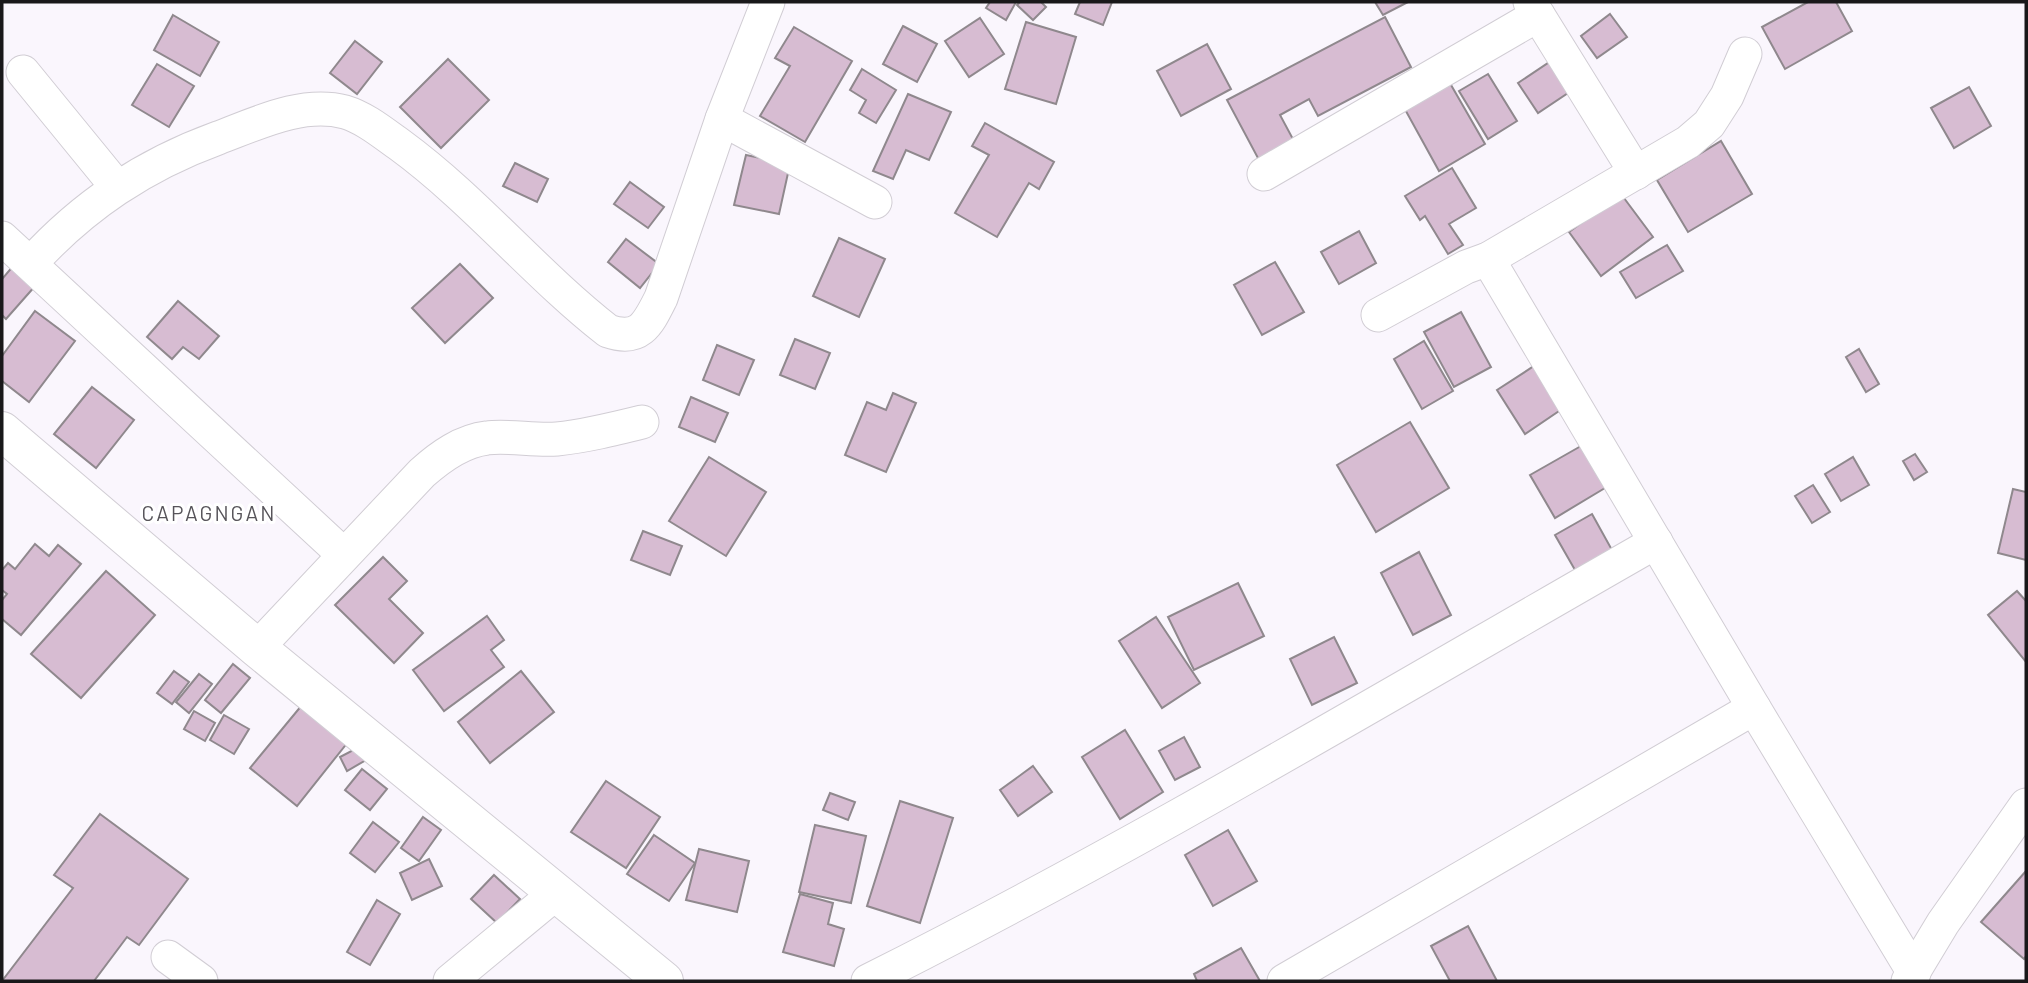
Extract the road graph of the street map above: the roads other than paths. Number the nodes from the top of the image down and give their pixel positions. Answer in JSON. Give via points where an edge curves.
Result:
{"nodes":[{"id":1,"x":768,"y":2,"type":"edge"},
{"id":2,"x":1534,"y":8,"type":"edge"},
{"id":3,"x":1745,"y":54,"type":"dead end"},
{"id":4,"x":23,"y":72,"type":"dead end"},
{"id":5,"x":722,"y":119,"type":"junction"},
{"id":6,"x":1636,"y":173,"type":"junction"},
{"id":7,"x":1264,"y":174,"type":"dead end"},
{"id":8,"x":117,"y":187,"type":"junction"},
{"id":9,"x":874,"y":202,"type":"dead end"},
{"id":10,"x":2,"y":238,"type":"edge"},
{"id":11,"x":1488,"y":259,"type":"junction"},
{"id":12,"x":31,"y":263,"type":"junction"},
{"id":13,"x":1378,"y":316,"type":"dead end"},
{"id":14,"x":642,"y":422,"type":"dead end"},
{"id":15,"x":2,"y":431,"type":"edge"},
{"id":16,"x":1656,"y":542,"type":"junction"},
{"id":17,"x":344,"y":555,"type":"junction"},
{"id":18,"x":257,"y":648,"type":"junction"},
{"id":19,"x":1754,"y":708,"type":"junction"},
{"id":20,"x":2026,"y":805,"type":"edge"},
{"id":21,"x":555,"y":894,"type":"junction"},
{"id":22,"x":168,"y":957,"type":"dead end"},
{"id":23,"x":1911,"y":977,"type":"edge"},
{"id":24,"x":201,"y":981,"type":"edge"},
{"id":25,"x":450,"y":981,"type":"edge"},
{"id":26,"x":664,"y":981,"type":"edge"},
{"id":27,"x":868,"y":981,"type":"edge"},
{"id":28,"x":1284,"y":981,"type":"edge"}],
"edges":[{"from":1,"to":5,"type":"street"},
{"from":2,"to":6,"type":"street"},
{"from":2,"to":7,"type":"street"},
{"from":3,"to":6,"type":"street","via":[[1709,124]]},
{"from":4,"to":8,"type":"street"},
{"from":5,"to":8,"type":"street","via":[[662,299],[638,332],[623,336],[591,318],[423,162],[374,126],[346,112],[315,109],[286,113],[204,143]]},
{"from":5,"to":9,"type":"street"},
{"from":6,"to":11,"type":"street"},
{"from":8,"to":12,"type":"street","via":[[59,232]]},
{"from":10,"to":12,"type":"street"},
{"from":11,"to":13,"type":"street"},
{"from":11,"to":16,"type":"street"},
{"from":12,"to":17,"type":"street"},
{"from":14,"to":17,"type":"street","via":[[557,439],[488,438],[464,444],[422,473]]},
{"from":15,"to":18,"type":"street"},
{"from":16,"to":19,"type":"street"},
{"from":16,"to":27,"type":"street","via":[[1108,855]]},
{"from":17,"to":18,"type":"street"},
{"from":18,"to":21,"type":"street"},
{"from":19,"to":23,"type":"street"},
{"from":19,"to":28,"type":"street"},
{"from":20,"to":23,"type":"street"},
{"from":21,"to":25,"type":"street"},
{"from":21,"to":26,"type":"street"},
{"from":22,"to":24,"type":"street"}]}
